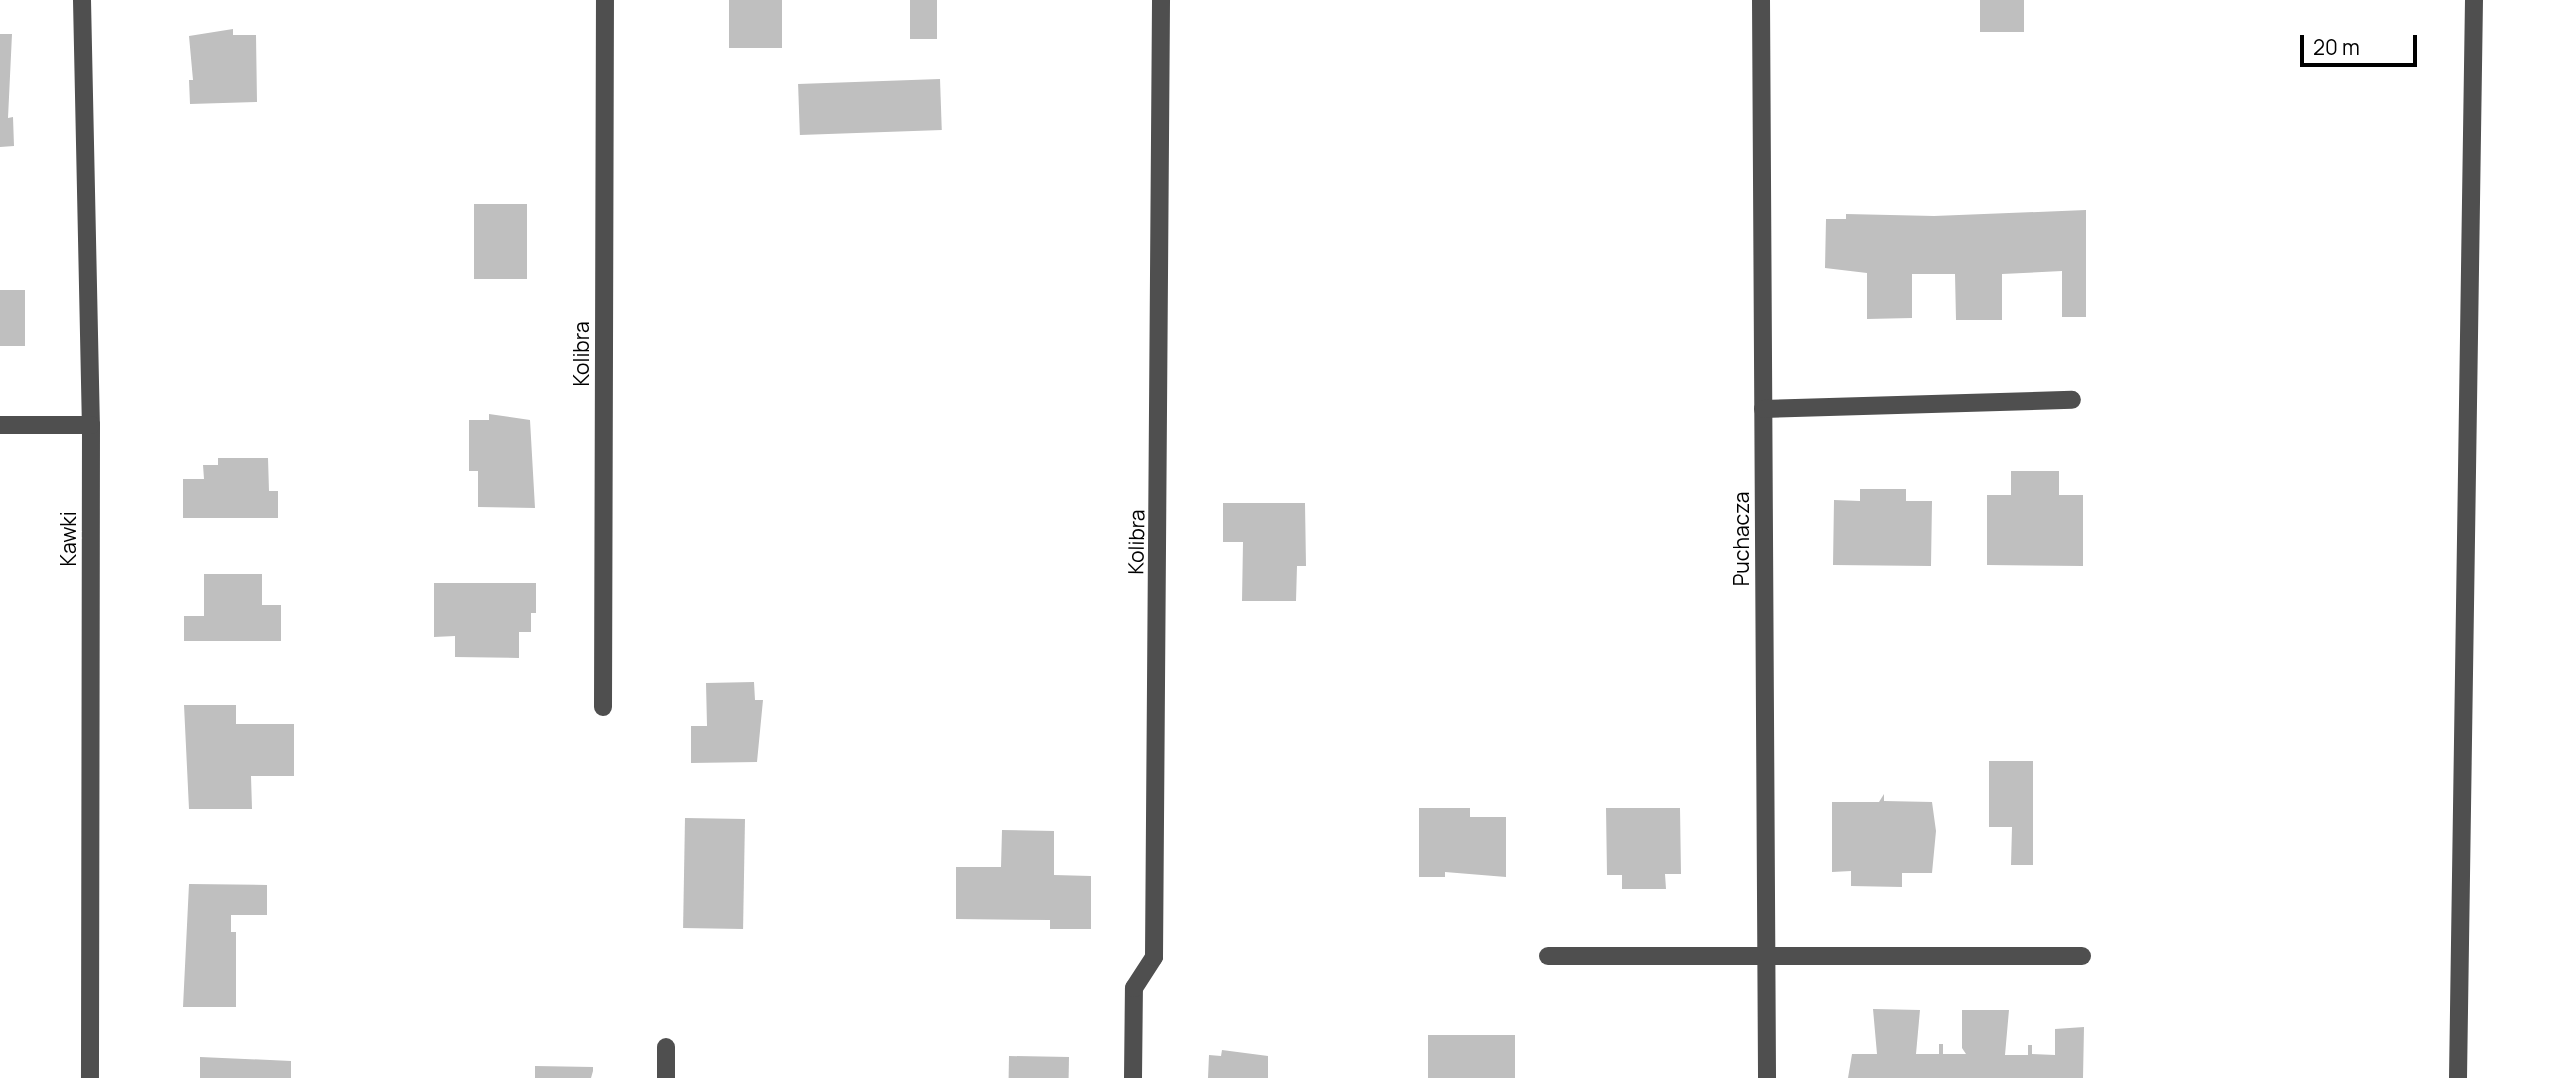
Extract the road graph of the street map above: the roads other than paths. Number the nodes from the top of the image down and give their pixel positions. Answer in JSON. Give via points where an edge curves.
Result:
{"nodes":[{"id":1,"x":82,"y":0,"type":"edge"},
{"id":2,"x":605,"y":0,"type":"edge"},
{"id":3,"x":1161,"y":0,"type":"edge"},
{"id":4,"x":1761,"y":0,"type":"edge"},
{"id":5,"x":2474,"y":0,"type":"edge"},
{"id":6,"x":2072,"y":400,"type":"dead end"},
{"id":7,"x":1763,"y":409,"type":"junction"},
{"id":8,"x":0,"y":425,"type":"edge"},
{"id":9,"x":91,"y":425,"type":"junction"},
{"id":10,"x":603,"y":707,"type":"dead end"},
{"id":11,"x":1766,"y":954,"type":"junction"},
{"id":12,"x":1548,"y":956,"type":"dead end"},
{"id":13,"x":2082,"y":956,"type":"dead end"},
{"id":14,"x":666,"y":1047,"type":"dead end"},
{"id":15,"x":90,"y":1078,"type":"edge"},
{"id":16,"x":666,"y":1078,"type":"edge"},
{"id":17,"x":1133,"y":1078,"type":"edge"},
{"id":18,"x":1767,"y":1078,"type":"edge"},
{"id":19,"x":2458,"y":1078,"type":"edge"}],
"edges":[{"from":1,"to":9,"type":"street","name":"Kawki"},
{"from":2,"to":10,"type":"street","name":"Kolibra"},
{"from":3,"to":17,"type":"street","name":"Kolibra","via":[[1154,957],[1135,988]]},
{"from":4,"to":7,"type":"street","name":"Puchacza"},
{"from":5,"to":19,"type":"street"},
{"from":6,"to":7,"type":"street"},
{"from":7,"to":11,"type":"street","name":"Puchacza"},
{"from":8,"to":9,"type":"street"},
{"from":9,"to":15,"type":"street","name":"Kawki"},
{"from":11,"to":12,"type":"street"},
{"from":11,"to":13,"type":"street"},
{"from":11,"to":18,"type":"street","name":"Puchacza"},
{"from":14,"to":16,"type":"street"}]}
